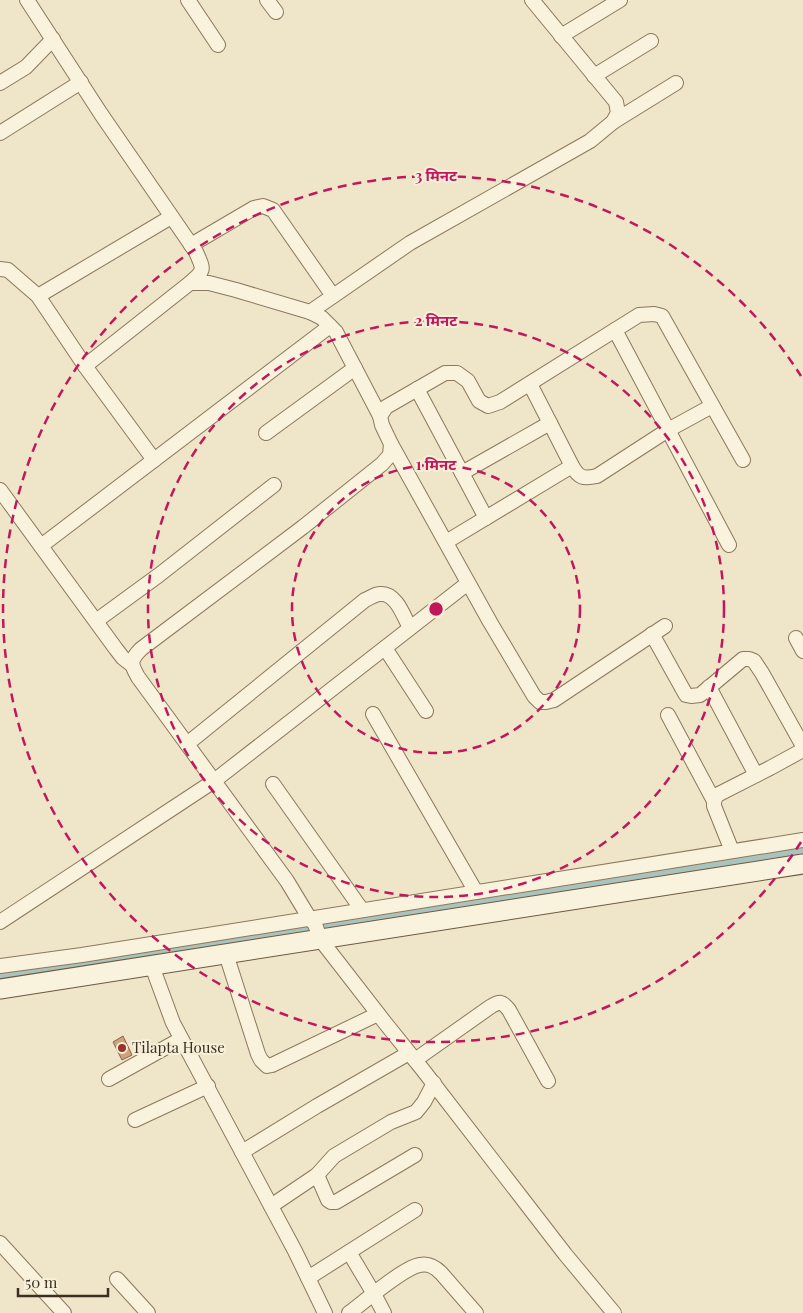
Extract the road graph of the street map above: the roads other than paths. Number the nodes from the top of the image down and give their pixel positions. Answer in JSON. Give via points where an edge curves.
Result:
{"nodes":[{"id":1,"x":27,"y":0,"type":"edge"},
{"id":2,"x":188,"y":0,"type":"edge"},
{"id":3,"x":268,"y":0,"type":"edge"},
{"id":4,"x":532,"y":0,"type":"edge"},
{"id":5,"x":620,"y":0,"type":"edge"},
{"id":6,"x":276,"y":12,"type":"dead end"},
{"id":7,"x":561,"y":36,"type":"junction"},
{"id":8,"x":53,"y":39,"type":"junction"},
{"id":9,"x":651,"y":41,"type":"dead end"},
{"id":10,"x":218,"y":45,"type":"dead end"},
{"id":11,"x":594,"y":76,"type":"junction"},
{"id":12,"x":81,"y":82,"type":"junction"},
{"id":13,"x":0,"y":83,"type":"edge"},
{"id":14,"x":676,"y":83,"type":"dead end"},
{"id":15,"x":613,"y":122,"type":"junction"},
{"id":16,"x":0,"y":133,"type":"edge"},
{"id":17,"x":171,"y":217,"type":"junction"},
{"id":18,"x":191,"y":245,"type":"junction"},
{"id":19,"x":0,"y":269,"type":"edge"},
{"id":20,"x":190,"y":283,"type":"junction"},
{"id":21,"x":38,"y":296,"type":"junction"},
{"id":22,"x":333,"y":296,"type":"junction"},
{"id":23,"x":310,"y":312,"type":"junction"},
{"id":24,"x":330,"y":326,"type":"junction"},
{"id":25,"x":615,"y":330,"type":"junction"},
{"id":26,"x":85,"y":366,"type":"junction"},
{"id":27,"x":355,"y":368,"type":"junction"},
{"id":28,"x":530,"y":384,"type":"junction"},
{"id":29,"x":417,"y":389,"type":"junction"},
{"id":30,"x":712,"y":406,"type":"junction"},
{"id":31,"x":380,"y":416,"type":"junction"},
{"id":32,"x":550,"y":423,"type":"junction"},
{"id":33,"x":668,"y":430,"type":"junction"},
{"id":34,"x":266,"y":434,"type":"dead end"},
{"id":35,"x":391,"y":444,"type":"junction"},
{"id":36,"x":154,"y":460,"type":"junction"},
{"id":37,"x":742,"y":460,"type":"dead end"},
{"id":38,"x":572,"y":466,"type":"junction"},
{"id":39,"x":462,"y":473,"type":"junction"},
{"id":40,"x":274,"y":485,"type":"dead end"},
{"id":41,"x":0,"y":490,"type":"edge"},
{"id":42,"x":486,"y":518,"type":"junction"},
{"id":43,"x":446,"y":542,"type":"junction"},
{"id":44,"x":729,"y":545,"type":"dead end"},
{"id":45,"x":41,"y":546,"type":"junction"},
{"id":46,"x":468,"y":583,"type":"junction"},
{"id":47,"x":96,"y":621,"type":"junction"},
{"id":48,"x":665,"y":626,"type":"dead end"},
{"id":49,"x":410,"y":628,"type":"junction"},
{"id":50,"x":652,"y":634,"type":"junction"},
{"id":51,"x":796,"y":638,"type":"dead end"},
{"id":52,"x":385,"y":648,"type":"junction"},
{"id":53,"x":803,"y":651,"type":"edge"},
{"id":54,"x":132,"y":665,"type":"junction"},
{"id":55,"x":709,"y":687,"type":"junction"},
{"id":56,"x":426,"y":712,"type":"dead end"},
{"id":57,"x":373,"y":714,"type":"dead end"},
{"id":58,"x":668,"y":715,"type":"dead end"},
{"id":59,"x":187,"y":744,"type":"junction"},
{"id":60,"x":803,"y":748,"type":"edge"},
{"id":61,"x":756,"y":775,"type":"junction"},
{"id":62,"x":214,"y":781,"type":"junction"},
{"id":63,"x":273,"y":784,"type":"dead end"},
{"id":64,"x":714,"y":800,"type":"junction"},
{"id":65,"x":803,"y":840,"type":"edge"},
{"id":66,"x":732,"y":851,"type":"junction"},
{"id":67,"x":803,"y":864,"type":"edge"},
{"id":68,"x":476,"y":892,"type":"junction"},
{"id":69,"x":362,"y":910,"type":"junction"},
{"id":70,"x":0,"y":922,"type":"edge"},
{"id":71,"x":316,"y":929,"type":"junction"},
{"id":72,"x":226,"y":954,"type":"junction"},
{"id":73,"x":0,"y":966,"type":"edge"},
{"id":74,"x":152,"y":966,"type":"junction"},
{"id":75,"x":0,"y":989,"type":"edge"},
{"id":76,"x":378,"y":1014,"type":"junction"},
{"id":77,"x":182,"y":1039,"type":"junction"},
{"id":78,"x":412,"y":1056,"type":"junction"},
{"id":79,"x":109,"y":1079,"type":"dead end"},
{"id":80,"x":548,"y":1081,"type":"dead end"},
{"id":81,"x":434,"y":1083,"type":"junction"},
{"id":82,"x":208,"y":1086,"type":"junction"},
{"id":83,"x":135,"y":1120,"type":"dead end"},
{"id":84,"x":242,"y":1152,"type":"junction"},
{"id":85,"x":415,"y":1155,"type":"dead end"},
{"id":86,"x":317,"y":1175,"type":"junction"},
{"id":87,"x":271,"y":1206,"type":"junction"},
{"id":88,"x":415,"y":1210,"type":"dead end"},
{"id":89,"x":0,"y":1243,"type":"edge"},
{"id":90,"x":349,"y":1252,"type":"junction"},
{"id":91,"x":308,"y":1278,"type":"junction"},
{"id":92,"x":117,"y":1279,"type":"dead end"},
{"id":93,"x":374,"y":1294,"type":"junction"},
{"id":94,"x":64,"y":1313,"type":"edge"},
{"id":95,"x":148,"y":1313,"type":"edge"},
{"id":96,"x":325,"y":1313,"type":"edge"},
{"id":97,"x":349,"y":1313,"type":"edge"},
{"id":98,"x":384,"y":1313,"type":"edge"},
{"id":99,"x":476,"y":1313,"type":"edge"},
{"id":100,"x":614,"y":1313,"type":"edge"}],
"edges":[{"from":1,"to":8,"type":"street"},
{"from":2,"to":10,"type":"street"},
{"from":3,"to":6,"type":"street"},
{"from":4,"to":7,"type":"street"},
{"from":5,"to":7,"type":"street"},
{"from":7,"to":11,"type":"street"},
{"from":8,"to":12,"type":"street"},
{"from":8,"to":13,"type":"street","via":[[26,67]]},
{"from":9,"to":11,"type":"street"},
{"from":11,"to":15,"type":"street","via":[[616,102],[618,113]]},
{"from":12,"to":16,"type":"street"},
{"from":12,"to":17,"type":"street"},
{"from":14,"to":15,"type":"street"},
{"from":15,"to":22,"type":"street","via":[[590,141],[410,243]]},
{"from":17,"to":18,"type":"street"},
{"from":17,"to":21,"type":"street"},
{"from":18,"to":20,"type":"street","via":[[202,266],[200,274]]},
{"from":18,"to":22,"type":"street","via":[[254,208],[263,206],[272,210]]},
{"from":19,"to":21,"type":"street","via":[[8,270]]},
{"from":20,"to":23,"type":"street","via":[[209,283]]},
{"from":20,"to":26,"type":"street"},
{"from":21,"to":26,"type":"street"},
{"from":22,"to":23,"type":"street"},
{"from":23,"to":24,"type":"street"},
{"from":24,"to":27,"type":"street"},
{"from":24,"to":36,"type":"street"},
{"from":25,"to":28,"type":"street"},
{"from":25,"to":30,"type":"street","via":[[639,315],[662,316]]},
{"from":25,"to":33,"type":"street"},
{"from":26,"to":36,"type":"street"},
{"from":27,"to":31,"type":"street"},
{"from":27,"to":34,"type":"street"},
{"from":28,"to":29,"type":"street","via":[[488,406],[479,400],[468,381],[457,373],[446,373]]},
{"from":28,"to":32,"type":"street"},
{"from":29,"to":31,"type":"street","via":[[386,407]]},
{"from":29,"to":39,"type":"street"},
{"from":30,"to":33,"type":"street"},
{"from":30,"to":37,"type":"street"},
{"from":31,"to":35,"type":"street"},
{"from":32,"to":38,"type":"street"},
{"from":32,"to":39,"type":"street"},
{"from":33,"to":38,"type":"street","via":[[597,476],[578,476]]},
{"from":33,"to":44,"type":"street"},
{"from":35,"to":43,"type":"street"},
{"from":35,"to":54,"type":"street","via":[[390,455],[382,464],[140,649]]},
{"from":36,"to":45,"type":"street"},
{"from":38,"to":42,"type":"street"},
{"from":39,"to":42,"type":"street"},
{"from":40,"to":47,"type":"street"},
{"from":41,"to":45,"type":"street"},
{"from":42,"to":43,"type":"street"},
{"from":43,"to":46,"type":"street"},
{"from":45,"to":47,"type":"street"},
{"from":46,"to":49,"type":"street"},
{"from":46,"to":50,"type":"street","via":[[540,702],[554,700]]},
{"from":47,"to":54,"type":"street","via":[[123,658]]},
{"from":48,"to":50,"type":"street"},
{"from":49,"to":52,"type":"street"},
{"from":49,"to":59,"type":"street","via":[[388,594],[365,600]]},
{"from":50,"to":55,"type":"street","via":[[686,696],[700,695]]},
{"from":51,"to":53,"type":"street"},
{"from":52,"to":56,"type":"street"},
{"from":52,"to":62,"type":"street"},
{"from":54,"to":59,"type":"street"},
{"from":55,"to":60,"type":"street","via":[[743,659],[754,661]]},
{"from":55,"to":61,"type":"street"},
{"from":57,"to":68,"type":"street"},
{"from":58,"to":64,"type":"street"},
{"from":59,"to":62,"type":"street"},
{"from":60,"to":61,"type":"street"},
{"from":61,"to":64,"type":"street","via":[[717,795]]},
{"from":62,"to":70,"type":"street"},
{"from":62,"to":71,"type":"street","via":[[287,881]]},
{"from":63,"to":69,"type":"street"},
{"from":64,"to":66,"type":"street","via":[[715,811]]},
{"from":65,"to":66,"type":"street"},
{"from":66,"to":68,"type":"street"},
{"from":67,"to":71,"type":"street"},
{"from":68,"to":69,"type":"street"},
{"from":69,"to":71,"type":"street"},
{"from":71,"to":72,"type":"street"},
{"from":71,"to":73,"type":"street"},
{"from":71,"to":76,"type":"street"},
{"from":72,"to":74,"type":"street"},
{"from":72,"to":76,"type":"street","via":[[258,1054],[267,1066]]},
{"from":74,"to":75,"type":"street"},
{"from":74,"to":77,"type":"street"},
{"from":76,"to":78,"type":"street"},
{"from":77,"to":79,"type":"street"},
{"from":77,"to":82,"type":"street"},
{"from":78,"to":80,"type":"street","via":[[502,1002]]},
{"from":78,"to":81,"type":"street"},
{"from":78,"to":84,"type":"street","via":[[317,1106]]},
{"from":81,"to":86,"type":"street","via":[[416,1112],[391,1122],[334,1156]]},
{"from":81,"to":100,"type":"street"},
{"from":82,"to":83,"type":"street"},
{"from":82,"to":84,"type":"street"},
{"from":84,"to":87,"type":"street"},
{"from":85,"to":86,"type":"street","via":[[336,1202],[328,1200]]},
{"from":86,"to":87,"type":"street"},
{"from":87,"to":91,"type":"street"},
{"from":88,"to":90,"type":"street"},
{"from":89,"to":94,"type":"street"},
{"from":90,"to":91,"type":"street"},
{"from":90,"to":93,"type":"street"},
{"from":91,"to":96,"type":"street"},
{"from":92,"to":95,"type":"street"},
{"from":93,"to":97,"type":"street"},
{"from":93,"to":98,"type":"street"},
{"from":93,"to":99,"type":"street","via":[[407,1270],[427,1264],[435,1267]]}]}
